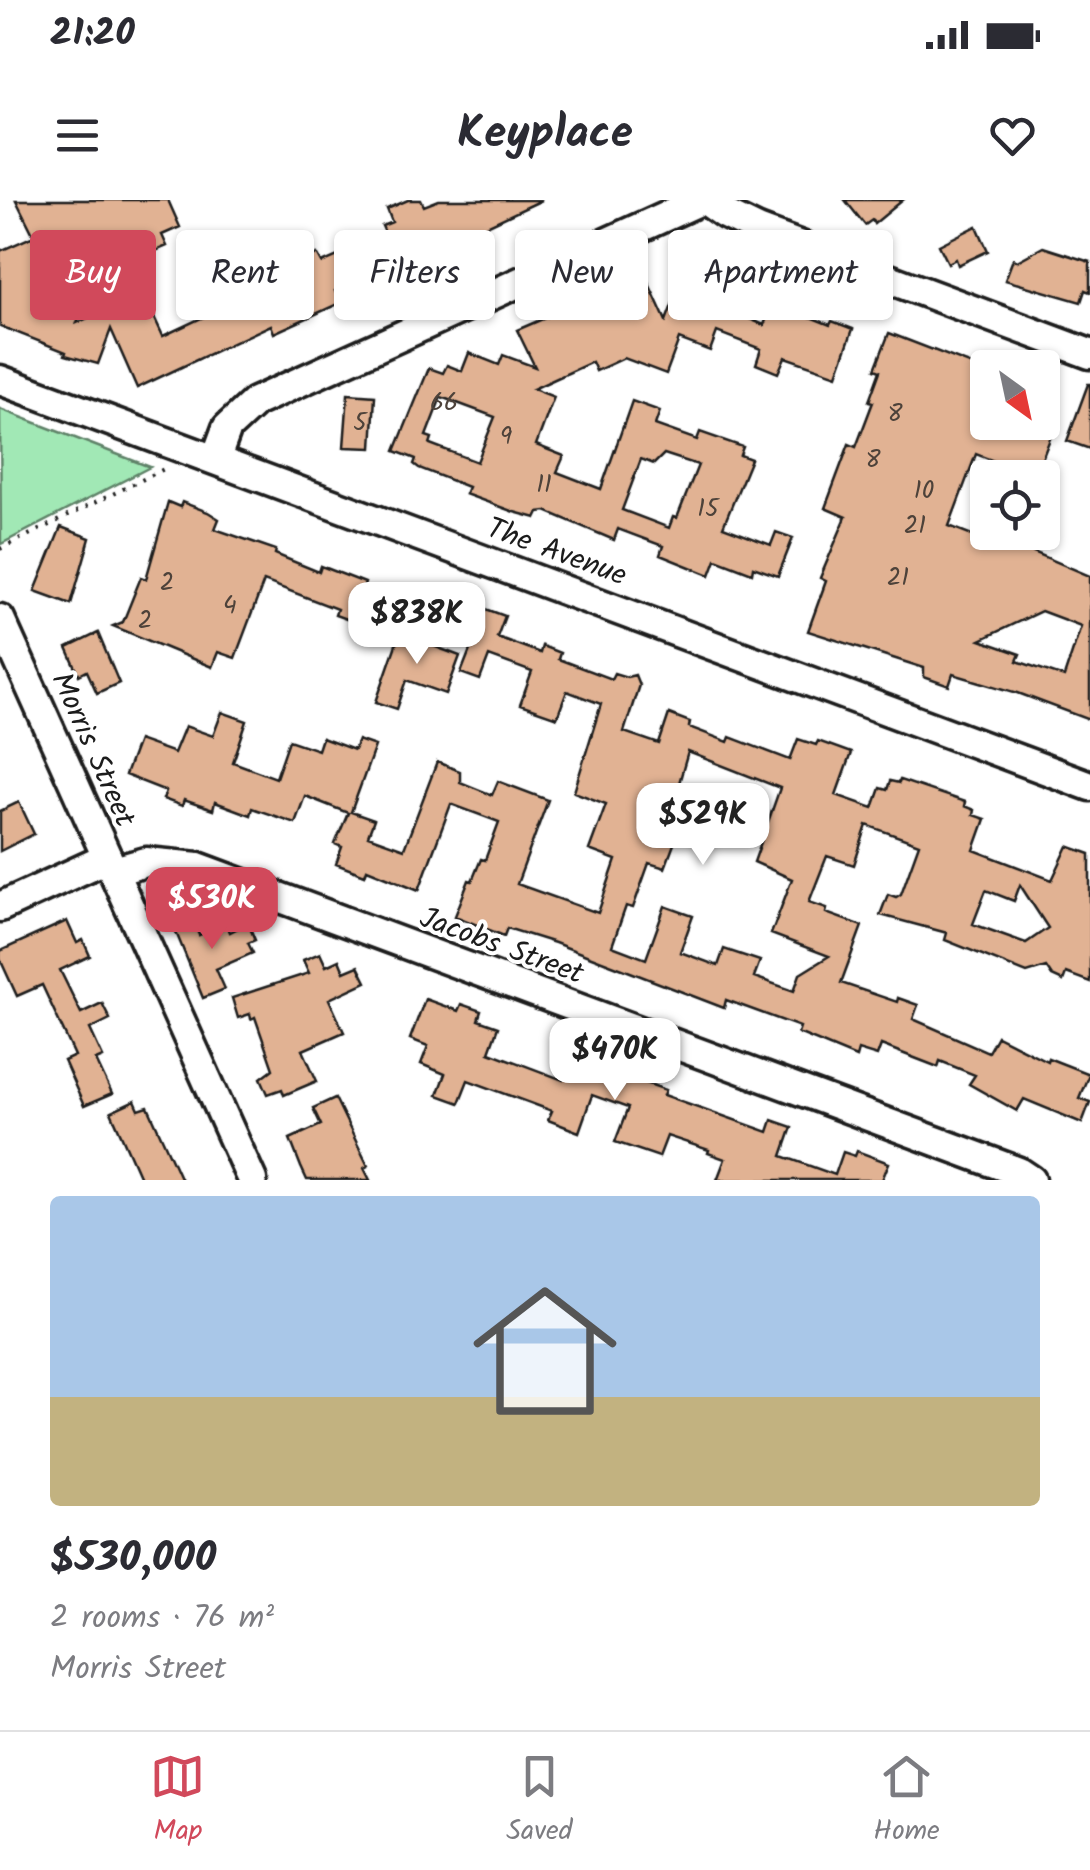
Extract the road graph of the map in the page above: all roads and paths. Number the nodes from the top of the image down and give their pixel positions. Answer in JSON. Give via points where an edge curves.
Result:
{"nodes":[{"id":1,"x":703,"y":200,"type":"edge"},
{"id":2,"x":1090,"y":354,"type":"edge"},
{"id":3,"x":0,"y":380,"type":"edge"},
{"id":4,"x":216,"y":458,"type":"junction"},
{"id":5,"x":174,"y":465,"type":"dead end"},
{"id":6,"x":0,"y":550,"type":"edge"},
{"id":7,"x":0,"y":619,"type":"edge"},
{"id":8,"x":1090,"y":786,"type":"edge"},
{"id":9,"x":111,"y":864,"type":"junction"},
{"id":10,"x":0,"y":906,"type":"edge"},
{"id":11,"x":252,"y":1180,"type":"edge"},
{"id":12,"x":1031,"y":1180,"type":"edge"}],
"edges":[{"from":1,"to":2,"type":"street","via":[[758,230]]},
{"from":1,"to":4,"type":"street","via":[[254,402],[227,428]]},
{"from":3,"to":4,"type":"street","name":"The Avenue"},
{"from":4,"to":8,"type":"street","name":"The Avenue"},
{"from":5,"to":6,"type":"path"},
{"from":7,"to":9,"type":"street","name":"Morris Street"},
{"from":9,"to":10,"type":"street","name":"Jacobs Street"},
{"from":9,"to":11,"type":"street","name":"Morris Street"},
{"from":9,"to":12,"type":"street","name":"Jacobs Street","via":[[198,867]]}]}
